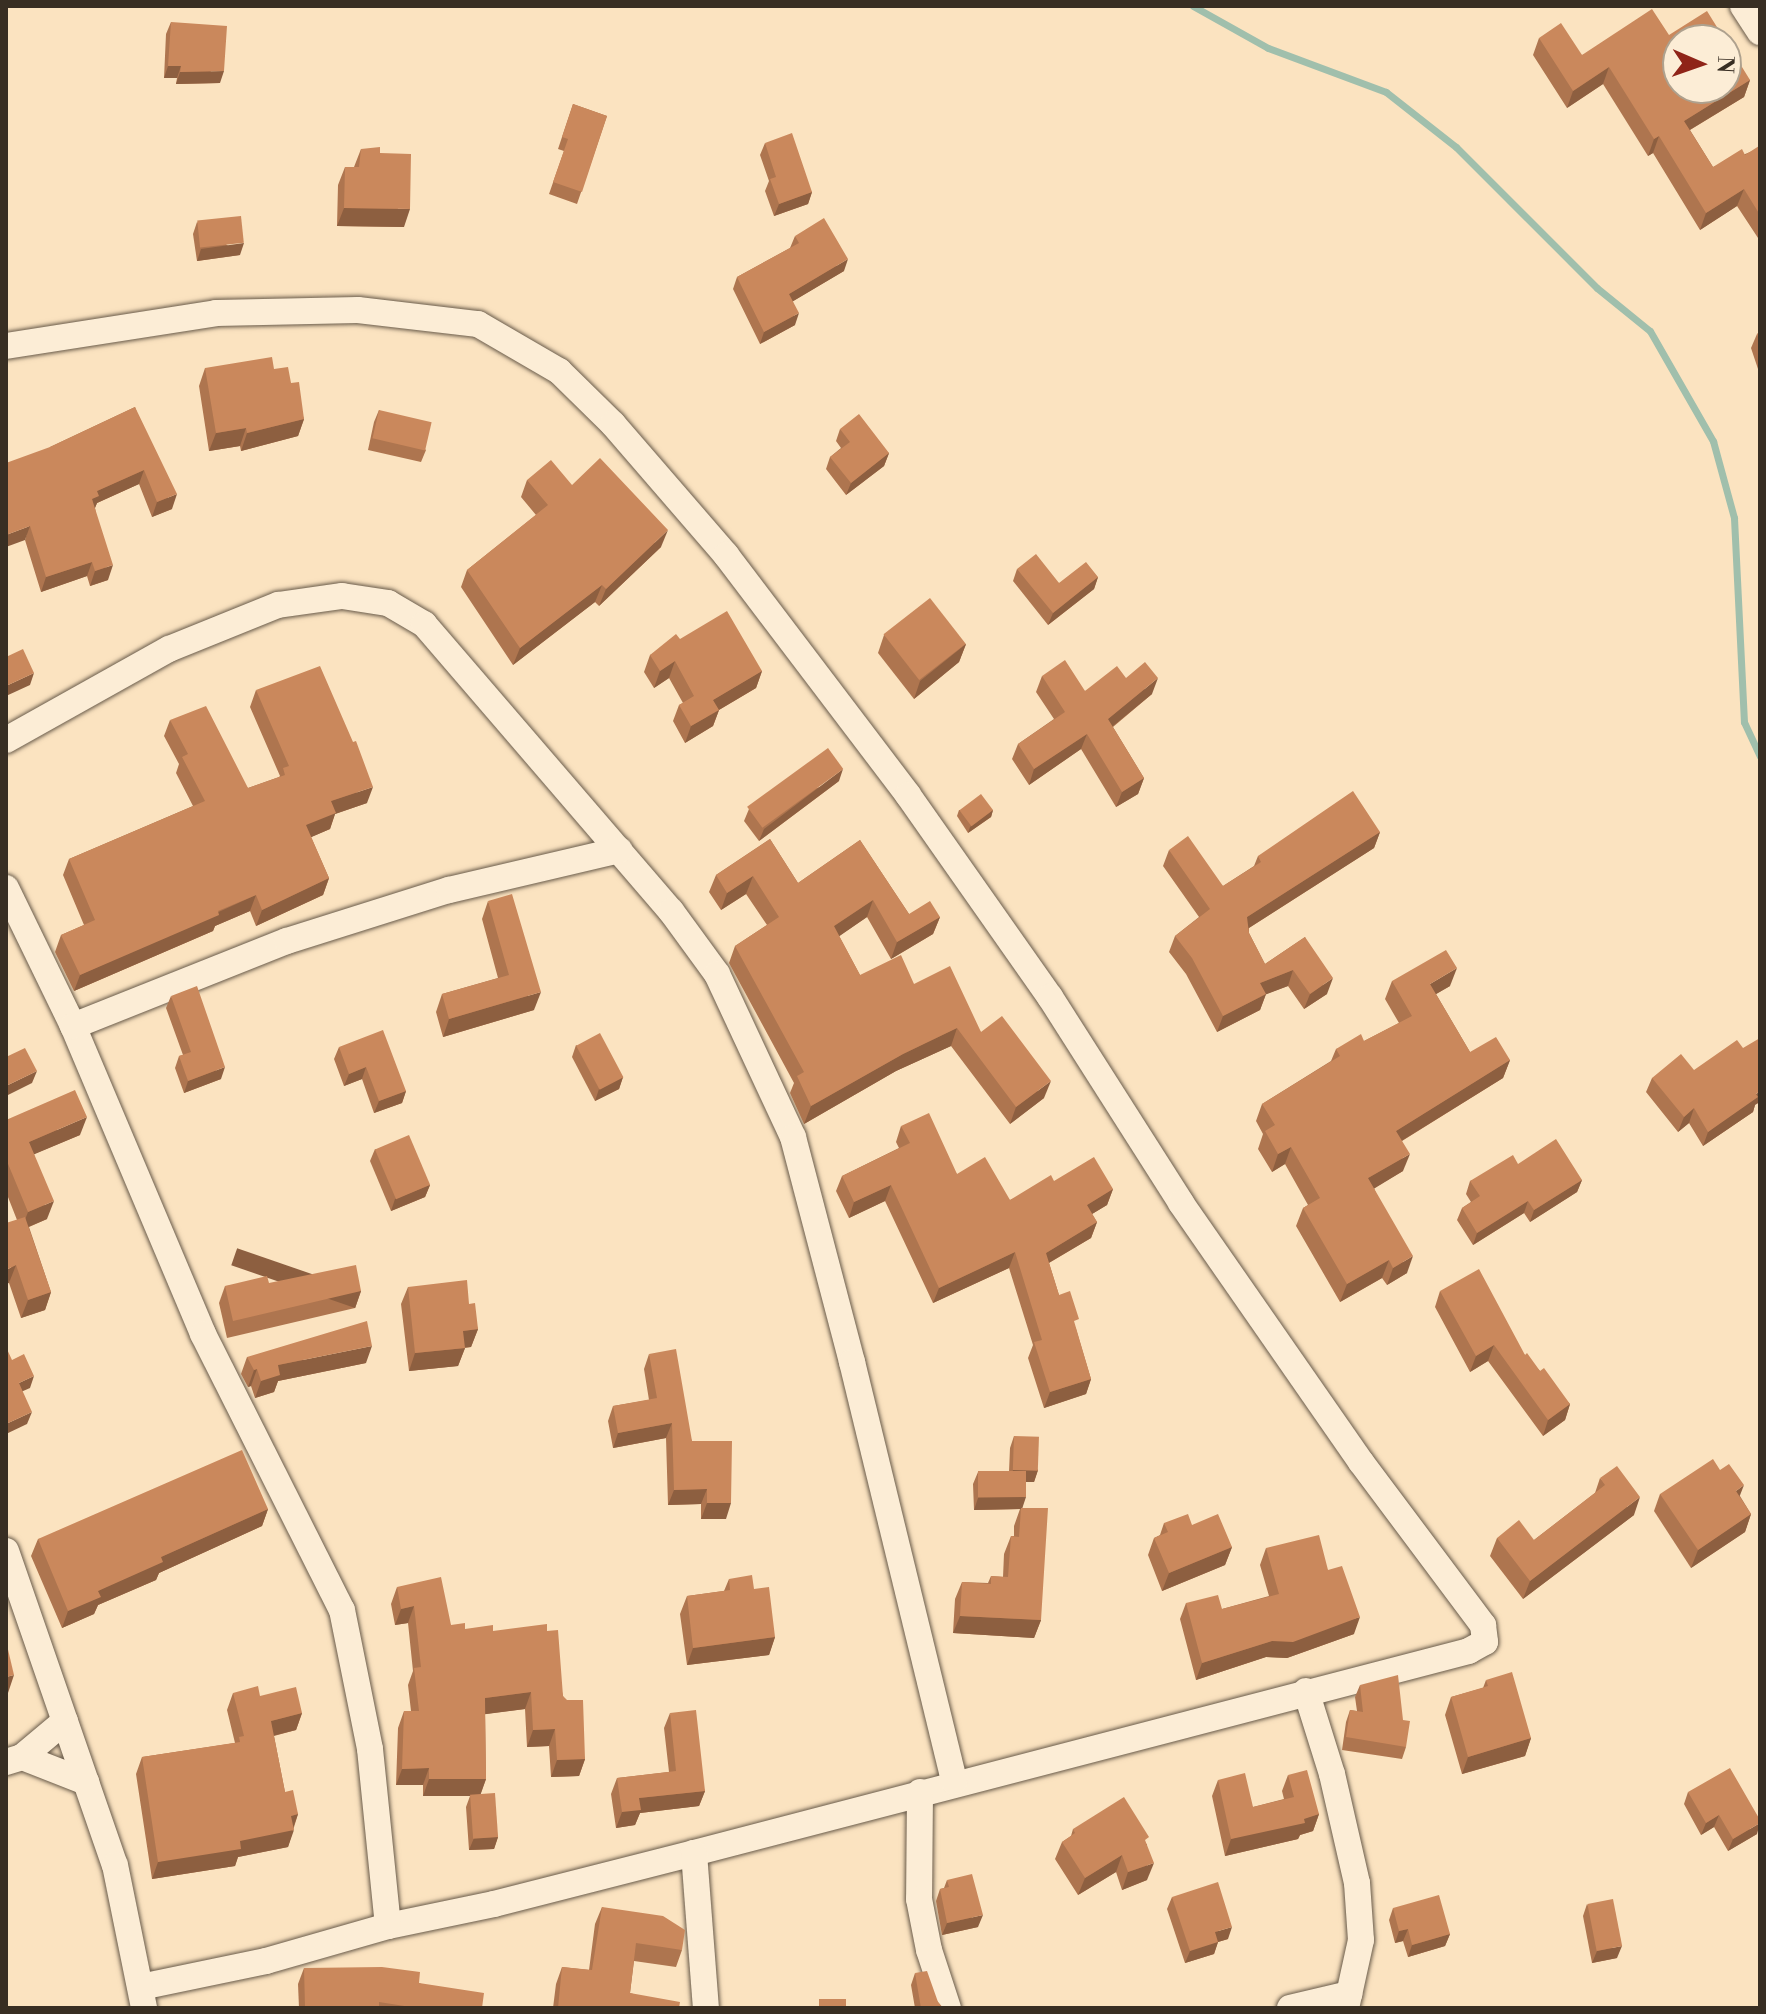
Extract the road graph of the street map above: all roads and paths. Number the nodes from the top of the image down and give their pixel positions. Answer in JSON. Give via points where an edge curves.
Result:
{"nodes":[{"id":1,"x":1743,"y":6,"type":"edge"},
{"id":2,"x":1760,"y":32,"type":"edge"},
{"id":3,"x":6,"y":346,"type":"edge"},
{"id":4,"x":6,"y":740,"type":"edge"},
{"id":5,"x":619,"y":850,"type":"junction"},
{"id":6,"x":6,"y":888,"type":"edge"},
{"id":7,"x":73,"y":1026,"type":"junction"},
{"id":8,"x":6,"y":1551,"type":"edge"},
{"id":9,"x":1306,"y":1691,"type":"junction"},
{"id":10,"x":65,"y":1721,"type":"junction"},
{"id":11,"x":14,"y":1759,"type":"edge"},
{"id":12,"x":86,"y":1782,"type":"junction"},
{"id":13,"x":954,"y":1782,"type":"junction"},
{"id":14,"x":920,"y":1792,"type":"junction"},
{"id":15,"x":694,"y":1853,"type":"junction"},
{"id":16,"x":388,"y":1926,"type":"junction"},
{"id":17,"x":142,"y":1998,"type":"edge"},
{"id":18,"x":1348,"y":2001,"type":"edge"},
{"id":19,"x":706,"y":2008,"type":"edge"},
{"id":20,"x":948,"y":2008,"type":"edge"},
{"id":21,"x":1290,"y":2008,"type":"edge"}],
"edges":[{"from":1,"to":2,"type":"street"},
{"from":3,"to":9,"type":"street","via":[[216,313],[358,310],[478,324],[559,371],[613,424],[726,555],[908,795],[1050,997],[1181,1203],[1361,1462],[1483,1625],[1485,1642],[1469,1651]]},
{"from":4,"to":5,"type":"street","via":[[169,649],[278,605],[342,596],[388,603],[424,624]]},
{"from":5,"to":7,"type":"street","via":[[449,890],[302,937]]},
{"from":5,"to":13,"type":"street","via":[[717,974],[793,1137]]},
{"from":6,"to":7,"type":"street"},
{"from":7,"to":16,"type":"street","via":[[203,1334],[342,1610],[370,1749]]},
{"from":8,"to":10,"type":"street"},
{"from":9,"to":13,"type":"street"},
{"from":9,"to":18,"type":"street","via":[[1357,1883],[1361,1940]]},
{"from":10,"to":11,"type":"street"},
{"from":10,"to":12,"type":"street"},
{"from":11,"to":12,"type":"street"},
{"from":12,"to":17,"type":"street","via":[[115,1865]]},
{"from":13,"to":14,"type":"street"},
{"from":14,"to":15,"type":"street"},
{"from":14,"to":20,"type":"street","via":[[919,1899]]},
{"from":15,"to":16,"type":"street"},
{"from":15,"to":19,"type":"street"},
{"from":16,"to":17,"type":"street"},
{"from":18,"to":21,"type":"street"}]}
